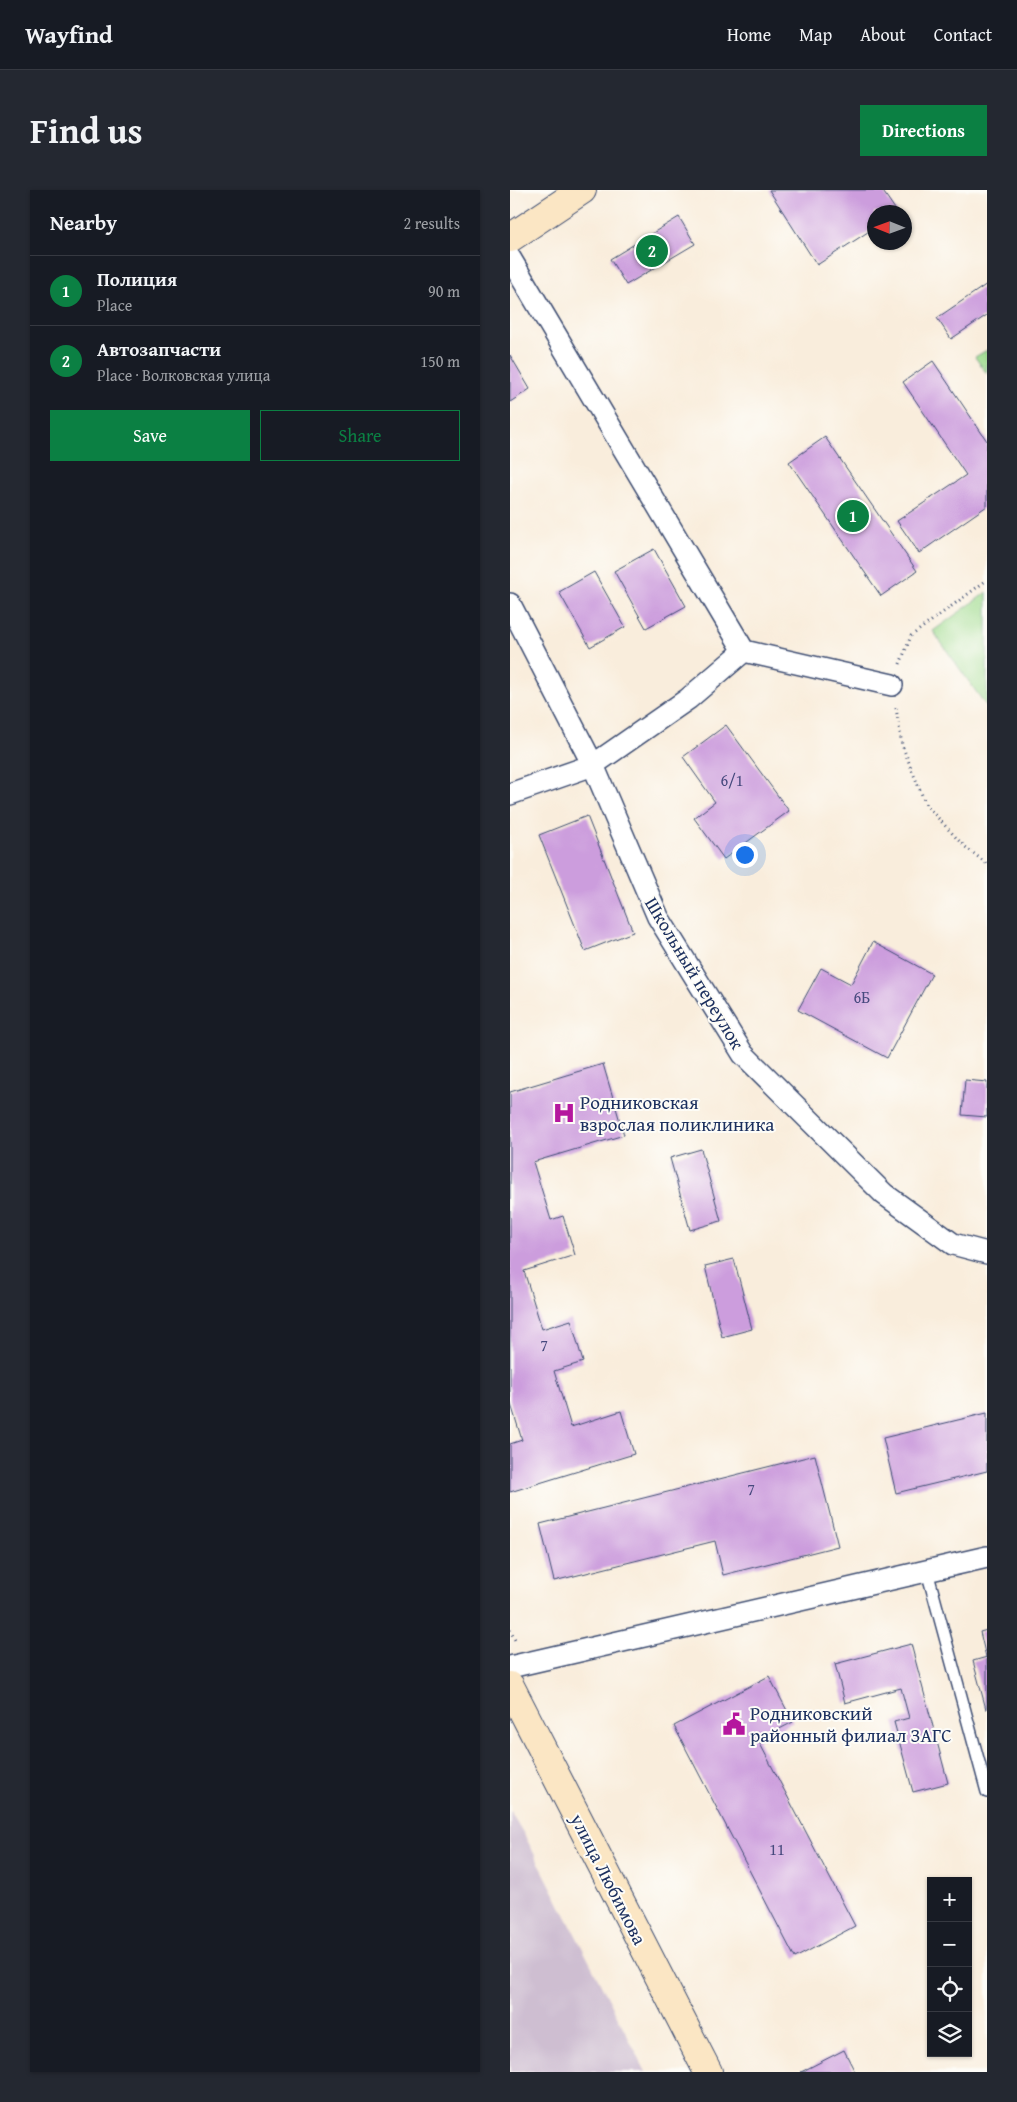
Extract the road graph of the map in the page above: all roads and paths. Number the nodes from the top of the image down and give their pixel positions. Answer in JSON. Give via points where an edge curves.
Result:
{"nodes":[{"id":1,"x":582,"y":190,"type":"edge"},
{"id":2,"x":510,"y":238,"type":"edge"},
{"id":3,"x":510,"y":258,"type":"edge"},
{"id":4,"x":987,"y":580,"type":"edge"},
{"id":5,"x":510,"y":604,"type":"edge"},
{"id":6,"x":744,"y":651,"type":"junction"},
{"id":7,"x":892,"y":685,"type":"junction"},
{"id":8,"x":593,"y":765,"type":"junction"},
{"id":9,"x":510,"y":794,"type":"edge"},
{"id":10,"x":987,"y":864,"type":"edge"},
{"id":11,"x":987,"y":1253,"type":"edge"},
{"id":12,"x":987,"y":1557,"type":"edge"},
{"id":13,"x":927,"y":1571,"type":"junction"},
{"id":14,"x":510,"y":1667,"type":"edge"},
{"id":15,"x":510,"y":1686,"type":"edge"},
{"id":16,"x":987,"y":1792,"type":"edge"},
{"id":17,"x":708,"y":2072,"type":"edge"}],
"edges":[{"from":1,"to":2,"type":"main road"},
{"from":3,"to":6,"type":"street"},
{"from":4,"to":7,"type":"path","via":[[911,636]]},
{"from":5,"to":8,"type":"street","name":"Школьный переулок"},
{"from":6,"to":7,"type":"street"},
{"from":6,"to":8,"type":"street","via":[[688,699]]},
{"from":7,"to":10,"type":"path","via":[[902,745],[926,805],[963,845]]},
{"from":8,"to":9,"type":"street"},
{"from":8,"to":11,"type":"street","name":"Школьный переулок","via":[[658,918],[743,1054],[884,1194],[953,1244]]},
{"from":12,"to":13,"type":"street"},
{"from":13,"to":14,"type":"street"},
{"from":13,"to":16,"type":"lane"},
{"from":15,"to":17,"type":"main road","name":"улица Любимова"}]}
